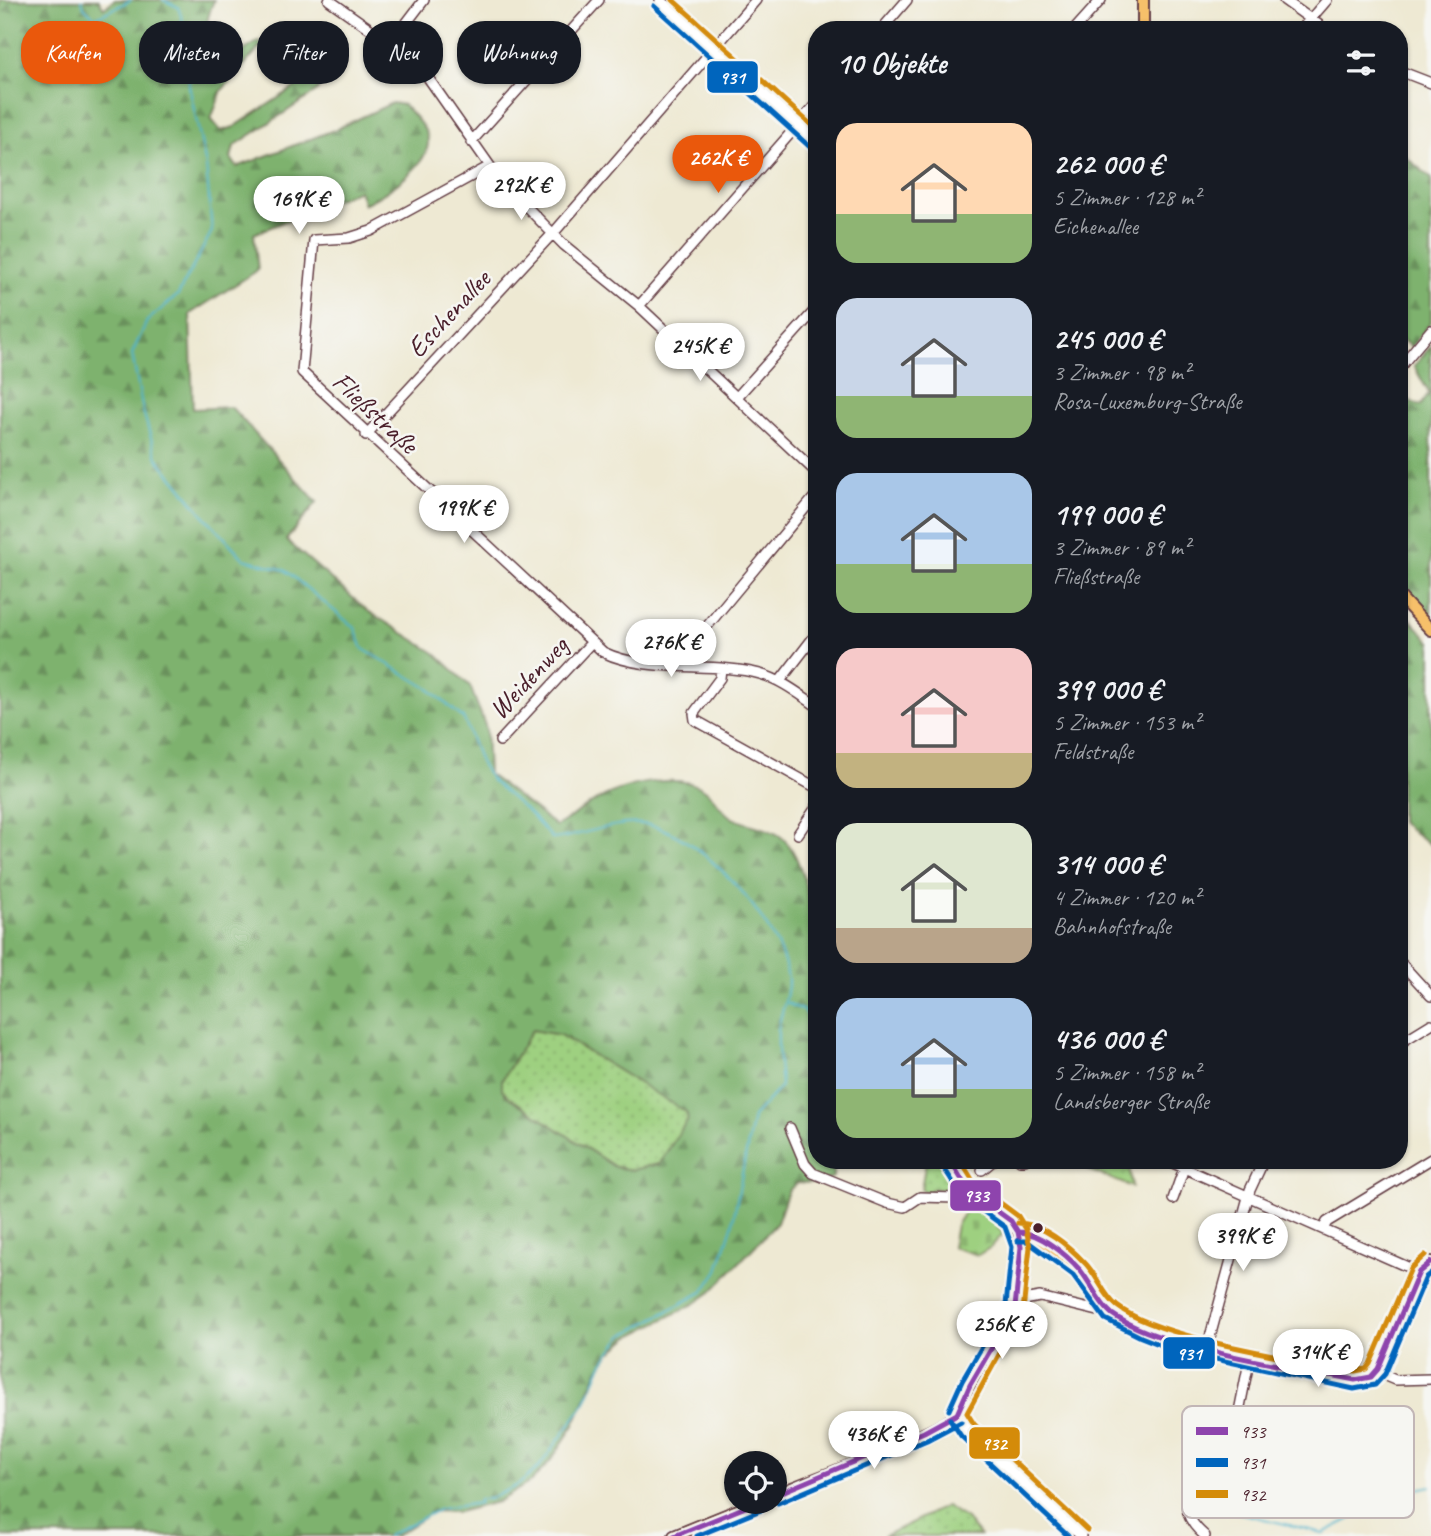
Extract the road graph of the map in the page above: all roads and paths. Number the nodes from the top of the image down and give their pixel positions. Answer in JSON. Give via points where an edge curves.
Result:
{"nodes":[{"id":1,"x":329,"y":0,"type":"edge"},
{"id":2,"x":424,"y":0,"type":"edge"},
{"id":3,"x":599,"y":0,"type":"edge"},
{"id":4,"x":660,"y":0,"type":"edge"},
{"id":5,"x":756,"y":0,"type":"edge"},
{"id":6,"x":907,"y":0,"type":"edge"},
{"id":7,"x":1101,"y":0,"type":"edge"},
{"id":8,"x":1143,"y":0,"type":"edge"},
{"id":9,"x":1284,"y":0,"type":"edge"},
{"id":10,"x":1327,"y":0,"type":"edge"},
{"id":11,"x":1311,"y":19,"type":"junction"},
{"id":12,"x":408,"y":21,"type":"edge"},
{"id":13,"x":889,"y":21,"type":"edge"},
{"id":14,"x":1082,"y":21,"type":"edge"},
{"id":15,"x":1143,"y":21,"type":"edge"},
{"id":16,"x":1314,"y":21,"type":"edge"},
{"id":17,"x":363,"y":22,"type":"edge"},
{"id":18,"x":714,"y":48,"type":"junction"},
{"id":19,"x":1408,"y":74,"type":"edge"},
{"id":20,"x":1431,"y":83,"type":"edge"},
{"id":21,"x":434,"y":84,"type":"edge"},
{"id":22,"x":808,"y":114,"type":"edge"},
{"id":23,"x":799,"y":124,"type":"junction"},
{"id":24,"x":808,"y":133,"type":"edge"},
{"id":25,"x":471,"y":142,"type":"junction"},
{"id":26,"x":490,"y":166,"type":"junction"},
{"id":27,"x":554,"y":232,"type":"junction"},
{"id":28,"x":639,"y":306,"type":"junction"},
{"id":29,"x":808,"y":318,"type":"edge"},
{"id":30,"x":1431,"y":330,"type":"edge"},
{"id":31,"x":1408,"y":357,"type":"edge"},
{"id":32,"x":737,"y":397,"type":"junction"},
{"id":33,"x":366,"y":435,"type":"junction"},
{"id":34,"x":808,"y":464,"type":"edge"},
{"id":35,"x":808,"y":505,"type":"edge"},
{"id":36,"x":1408,"y":606,"type":"edge"},
{"id":37,"x":1431,"y":630,"type":"edge"},
{"id":38,"x":591,"y":643,"type":"junction"},
{"id":39,"x":808,"y":645,"type":"edge"},
{"id":40,"x":683,"y":665,"type":"junction"},
{"id":41,"x":721,"y":669,"type":"junction"},
{"id":42,"x":780,"y":681,"type":"junction"},
{"id":43,"x":808,"y":700,"type":"edge"},
{"id":44,"x":500,"y":741,"type":"dead end"},
{"id":45,"x":808,"y":783,"type":"edge"},
{"id":46,"x":808,"y":819,"type":"edge"},
{"id":47,"x":798,"y":834,"type":"dead end"},
{"id":48,"x":1408,"y":971,"type":"edge"},
{"id":49,"x":1431,"y":996,"type":"edge"},
{"id":50,"x":1431,"y":1024,"type":"edge"},
{"id":51,"x":1408,"y":1039,"type":"edge"},
{"id":52,"x":790,"y":1128,"type":"dead end"},
{"id":53,"x":1431,"y":1158,"type":"edge"},
{"id":54,"x":808,"y":1167,"type":"edge"},
{"id":55,"x":809,"y":1169,"type":"edge"},
{"id":56,"x":955,"y":1169,"type":"edge"},
{"id":57,"x":1184,"y":1169,"type":"edge"},
{"id":58,"x":1186,"y":1169,"type":"edge"},
{"id":59,"x":1260,"y":1169,"type":"edge"},
{"id":60,"x":968,"y":1190,"type":"junction"},
{"id":61,"x":1248,"y":1196,"type":"junction"},
{"id":62,"x":1173,"y":1199,"type":"dead end"},
{"id":63,"x":1323,"y":1229,"type":"junction"},
{"id":64,"x":1018,"y":1232,"type":"junction"},
{"id":65,"x":1431,"y":1262,"type":"edge"},
{"id":66,"x":1419,"y":1272,"type":"junction"},
{"id":67,"x":1018,"y":1301,"type":"junction"},
{"id":68,"x":1107,"y":1309,"type":"junction"},
{"id":69,"x":1207,"y":1348,"type":"junction"},
{"id":70,"x":1250,"y":1357,"type":"junction"},
{"id":71,"x":1376,"y":1372,"type":"junction"},
{"id":72,"x":1431,"y":1379,"type":"edge"},
{"id":73,"x":1240,"y":1406,"type":"edge"},
{"id":74,"x":957,"y":1414,"type":"junction"},
{"id":75,"x":787,"y":1489,"type":"edge"},
{"id":76,"x":728,"y":1514,"type":"edge"},
{"id":77,"x":1189,"y":1518,"type":"edge"},
{"id":78,"x":674,"y":1536,"type":"edge"},
{"id":79,"x":1081,"y":1536,"type":"edge"},
{"id":80,"x":1205,"y":1536,"type":"edge"}],
"edges":[{"from":1,"to":17,"type":"street"},
{"from":2,"to":12,"type":"street"},
{"from":3,"to":25,"type":"street"},
{"from":4,"to":18,"type":"street"},
{"from":5,"to":18,"type":"street","name":"Eschenallee"},
{"from":6,"to":13,"type":"street"},
{"from":7,"to":14,"type":"street"},
{"from":8,"to":15,"type":"main road"},
{"from":9,"to":11,"type":"street"},
{"from":10,"to":11,"type":"street"},
{"from":11,"to":16,"type":"street"},
{"from":18,"to":23,"type":"street"},
{"from":18,"to":27,"type":"street","name":"Eschenallee"},
{"from":19,"to":20,"type":"street"},
{"from":21,"to":25,"type":"street"},
{"from":22,"to":23,"type":"street"},
{"from":23,"to":24,"type":"street"},
{"from":23,"to":28,"type":"street"},
{"from":25,"to":26,"type":"street"},
{"from":26,"to":27,"type":"street"},
{"from":26,"to":33,"type":"street","name":"Fließstraße","via":[[370,231],[349,238],[314,240],[302,372]]},
{"from":27,"to":28,"type":"street"},
{"from":27,"to":33,"type":"street","name":"Eschenallee"},
{"from":28,"to":32,"type":"street"},
{"from":29,"to":32,"type":"street"},
{"from":30,"to":31,"type":"street"},
{"from":32,"to":34,"type":"street"},
{"from":33,"to":38,"type":"street","name":"Fließstraße"},
{"from":35,"to":40,"type":"street","via":[[694,642]]},
{"from":36,"to":37,"type":"main road"},
{"from":38,"to":40,"type":"street","name":"Fließstraße","via":[[618,658]]},
{"from":38,"to":44,"type":"street","name":"Weidenweg"},
{"from":39,"to":42,"type":"street"},
{"from":40,"to":41,"type":"street","name":"Fließstraße"},
{"from":41,"to":42,"type":"street","name":"Fließstraße"},
{"from":41,"to":45,"type":"street","via":[[720,678],[694,713],[695,720]]},
{"from":42,"to":43,"type":"street","name":"Fließstraße"},
{"from":46,"to":47,"type":"street"},
{"from":48,"to":49,"type":"street"},
{"from":50,"to":51,"type":"street"},
{"from":52,"to":54,"type":"street"},
{"from":53,"to":63,"type":"street","via":[[1327,1222]]},
{"from":55,"to":60,"type":"street","via":[[905,1207],[920,1197],[955,1198]]},
{"from":56,"to":60,"type":"street"},
{"from":57,"to":62,"type":"street"},
{"from":58,"to":61,"type":"street"},
{"from":59,"to":61,"type":"street"},
{"from":60,"to":64,"type":"street","via":[[1001,1212]]},
{"from":61,"to":63,"type":"street"},
{"from":61,"to":69,"type":"street"},
{"from":63,"to":66,"type":"street"},
{"from":64,"to":67,"type":"main road"},
{"from":64,"to":68,"type":"main road","via":[[1030,1232],[1071,1262]]},
{"from":65,"to":66,"type":"main road"},
{"from":66,"to":71,"type":"main road"},
{"from":67,"to":68,"type":"street","via":[[1040,1297],[1102,1312]]},
{"from":67,"to":74,"type":"main road"},
{"from":68,"to":69,"type":"main road","via":[[1163,1337]]},
{"from":69,"to":70,"type":"main road"},
{"from":70,"to":71,"type":"main road","via":[[1355,1380]]},
{"from":70,"to":73,"type":"street"},
{"from":71,"to":72,"type":"street","via":[[1395,1380]]},
{"from":74,"to":75,"type":"main road","via":[[914,1437]]},
{"from":74,"to":79,"type":"street","via":[[967,1430]]},
{"from":76,"to":78,"type":"main road"},
{"from":77,"to":80,"type":"street"}]}
